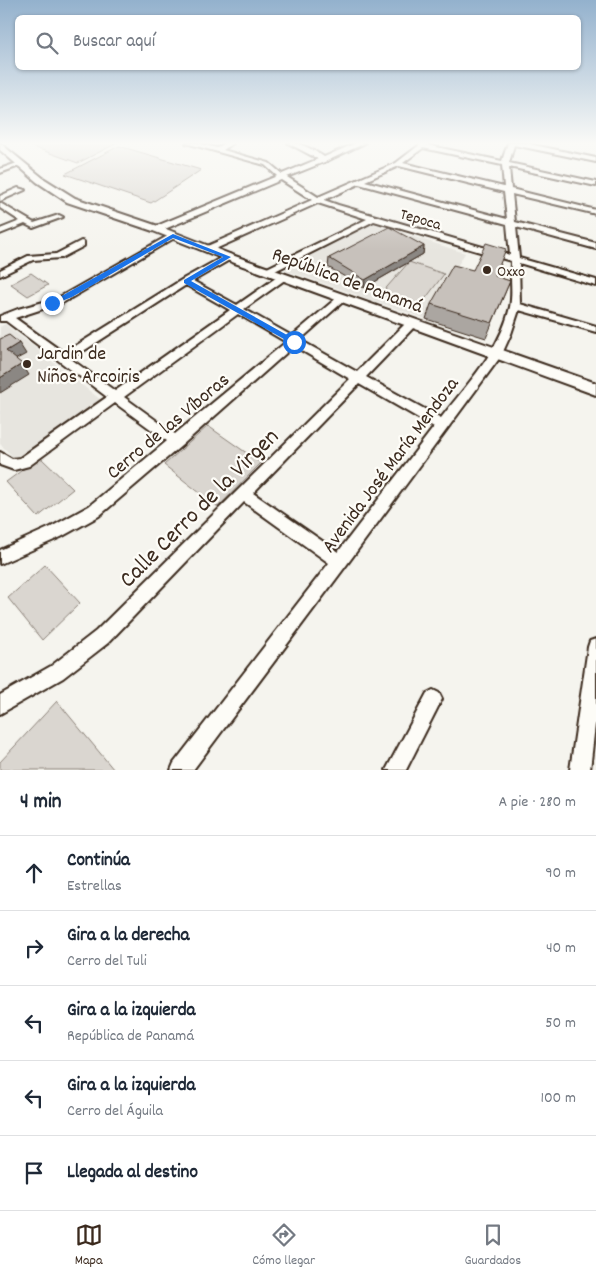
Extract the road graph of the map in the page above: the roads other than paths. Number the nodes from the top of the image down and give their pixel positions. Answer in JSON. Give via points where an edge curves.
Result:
{"nodes":[{"id":1,"x":41,"y":179,"type":"edge"},
{"id":2,"x":54,"y":179,"type":"edge"},
{"id":3,"x":281,"y":179,"type":"edge"},
{"id":4,"x":284,"y":179,"type":"edge"},
{"id":5,"x":366,"y":179,"type":"edge"},
{"id":6,"x":457,"y":179,"type":"edge"},
{"id":7,"x":507,"y":179,"type":"edge"},
{"id":8,"x":573,"y":179,"type":"edge"},
{"id":9,"x":359,"y":182,"type":"junction"},
{"id":10,"x":596,"y":184,"type":"edge"},
{"id":11,"x":21,"y":190,"type":"dead end"},
{"id":12,"x":508,"y":192,"type":"junction"},
{"id":13,"x":0,"y":199,"type":"edge"},
{"id":14,"x":318,"y":200,"type":"junction"},
{"id":15,"x":84,"y":201,"type":"junction"},
{"id":16,"x":0,"y":205,"type":"edge"},
{"id":17,"x":596,"y":212,"type":"edge"},
{"id":18,"x":59,"y":217,"type":"dead end"},
{"id":19,"x":372,"y":218,"type":"junction"},
{"id":20,"x":26,"y":221,"type":"junction"},
{"id":21,"x":511,"y":222,"type":"junction"},
{"id":22,"x":156,"y":229,"type":"junction"},
{"id":23,"x":0,"y":232,"type":"edge"},
{"id":24,"x":173,"y":235,"type":"junction"},
{"id":25,"x":81,"y":244,"type":"dead end"},
{"id":26,"x":596,"y":246,"type":"edge"},
{"id":27,"x":208,"y":250,"type":"junction"},
{"id":28,"x":228,"y":257,"type":"junction"},
{"id":29,"x":515,"y":260,"type":"junction"},
{"id":30,"x":268,"y":271,"type":"junction"},
{"id":31,"x":0,"y":273,"type":"edge"},
{"id":32,"x":283,"y":276,"type":"junction"},
{"id":33,"x":186,"y":281,"type":"junction"},
{"id":34,"x":596,"y":283,"type":"edge"},
{"id":35,"x":342,"y":298,"type":"junction"},
{"id":36,"x":515,"y":306,"type":"junction"},
{"id":37,"x":236,"y":309,"type":"junction"},
{"id":38,"x":3,"y":319,"type":"edge"},
{"id":39,"x":412,"y":323,"type":"junction"},
{"id":40,"x":596,"y":329,"type":"edge"},
{"id":41,"x":294,"y":342,"type":"junction"},
{"id":42,"x":497,"y":353,"type":"junction"},
{"id":43,"x":64,"y":358,"type":"junction"},
{"id":44,"x":357,"y":376,"type":"junction"},
{"id":45,"x":596,"y":389,"type":"edge"},
{"id":46,"x":116,"y":396,"type":"junction"},
{"id":47,"x":442,"y":425,"type":"junction"},
{"id":48,"x":177,"y":442,"type":"junction"},
{"id":49,"x":4,"y":461,"type":"edge"},
{"id":50,"x":243,"y":494,"type":"junction"},
{"id":51,"x":0,"y":557,"type":"edge"},
{"id":52,"x":340,"y":562,"type":"junction"},
{"id":53,"x":596,"y":647,"type":"edge"},
{"id":54,"x":433,"y":699,"type":"dead end"},
{"id":55,"x":0,"y":704,"type":"edge"},
{"id":56,"x":181,"y":770,"type":"edge"},
{"id":57,"x":396,"y":770,"type":"edge"},
{"id":58,"x":580,"y":770,"type":"edge"}],
"edges":[{"from":1,"to":15,"type":"main road","name":"República de Panamá","via":[[71,200]]},
{"from":2,"to":15,"type":"main road","name":"República de Panamá"},
{"from":3,"to":22,"type":"street"},
{"from":4,"to":14,"type":"street","name":"Tepoca"},
{"from":5,"to":9,"type":"street"},
{"from":6,"to":12,"type":"street"},
{"from":7,"to":12,"type":"street","name":"Avenida José María Mendoza"},
{"from":8,"to":10,"type":"street"},
{"from":9,"to":14,"type":"street"},
{"from":9,"to":21,"type":"street"},
{"from":11,"to":13,"type":"street"},
{"from":12,"to":17,"type":"street"},
{"from":12,"to":21,"type":"street","name":"Avenida José María Mendoza"},
{"from":14,"to":19,"type":"street","name":"Tepoca"},
{"from":14,"to":27,"type":"street"},
{"from":15,"to":22,"type":"main road","name":"República de Panamá"},
{"from":16,"to":20,"type":"street"},
{"from":18,"to":20,"type":"street","via":[[36,226]]},
{"from":19,"to":29,"type":"street","name":"Tepoca"},
{"from":19,"to":30,"type":"street"},
{"from":20,"to":23,"type":"street"},
{"from":21,"to":26,"type":"street"},
{"from":21,"to":29,"type":"street","name":"Avenida José María Mendoza"},
{"from":22,"to":24,"type":"main road","name":"República de Panamá"},
{"from":24,"to":27,"type":"main road","name":"República de Panamá"},
{"from":24,"to":38,"type":"street","via":[[61,300]]},
{"from":25,"to":31,"type":"street","via":[[58,256],[31,258]]},
{"from":27,"to":28,"type":"main road","name":"República de Panamá"},
{"from":28,"to":30,"type":"main road","name":"República de Panamá"},
{"from":28,"to":33,"type":"street"},
{"from":29,"to":34,"type":"street","name":"Tepoca"},
{"from":29,"to":36,"type":"street","name":"Avenida José María Mendoza"},
{"from":30,"to":32,"type":"main road","name":"República de Panamá"},
{"from":32,"to":35,"type":"main road","name":"República de Panamá"},
{"from":32,"to":37,"type":"street"},
{"from":33,"to":37,"type":"street"},
{"from":33,"to":43,"type":"street"},
{"from":35,"to":39,"type":"main road","name":"República de Panamá"},
{"from":35,"to":41,"type":"street","name":"Cerro de las Víboras"},
{"from":36,"to":40,"type":"street"},
{"from":36,"to":42,"type":"street","name":"Avenida José María Mendoza"},
{"from":37,"to":41,"type":"street"},
{"from":37,"to":46,"type":"street"},
{"from":38,"to":43,"type":"street"},
{"from":39,"to":42,"type":"main road","name":"República de Panamá"},
{"from":39,"to":44,"type":"street","name":"Calle Cerro de la Virgen"},
{"from":41,"to":44,"type":"street"},
{"from":41,"to":48,"type":"street","name":"Cerro de las Víboras"},
{"from":42,"to":45,"type":"main road","name":"República de Panamá"},
{"from":42,"to":47,"type":"street","name":"Avenida José María Mendoza"},
{"from":43,"to":46,"type":"street"},
{"from":44,"to":47,"type":"street"},
{"from":44,"to":50,"type":"street","name":"Calle Cerro de la Virgen"},
{"from":46,"to":48,"type":"street"},
{"from":46,"to":49,"type":"street","via":[[24,462],[15,466]]},
{"from":47,"to":52,"type":"street","name":"Avenida José María Mendoza"},
{"from":48,"to":51,"type":"street","name":"Cerro de las Víboras","via":[[94,511]]},
{"from":50,"to":52,"type":"street"},
{"from":50,"to":55,"type":"street","name":"Calle Cerro de la Virgen","via":[[102,636],[57,672]]},
{"from":52,"to":56,"type":"street","name":"Avenida José María Mendoza"},
{"from":53,"to":58,"type":"street"},
{"from":54,"to":57,"type":"street"}]}
